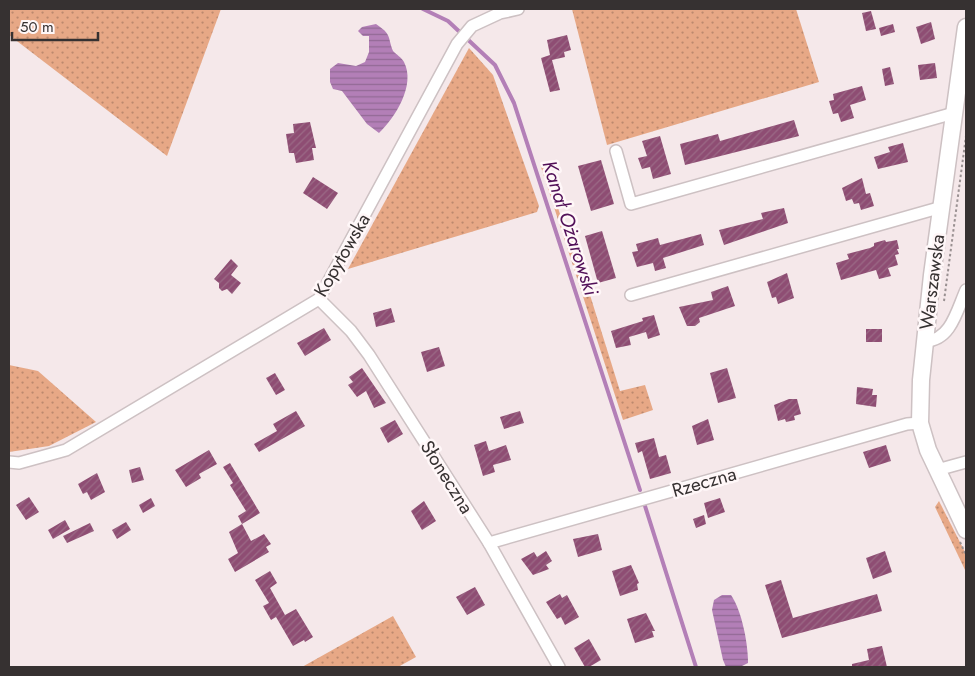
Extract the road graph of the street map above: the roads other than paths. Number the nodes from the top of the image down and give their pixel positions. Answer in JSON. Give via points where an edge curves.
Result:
{"nodes":[{"id":1,"x":518,"y":9,"type":"edge"},
{"id":2,"x":966,"y":26,"type":"edge"},
{"id":3,"x":954,"y":113,"type":"junction"},
{"id":4,"x":616,"y":151,"type":"dead end"},
{"id":5,"x":942,"y":207,"type":"junction"},
{"id":6,"x":966,"y":290,"type":"edge"},
{"id":7,"x":631,"y":295,"type":"dead end"},
{"id":8,"x":320,"y":299,"type":"junction"},
{"id":9,"x":926,"y":340,"type":"junction"},
{"id":10,"x":920,"y":423,"type":"junction"},
{"id":11,"x":9,"y":462,"type":"edge"},
{"id":12,"x":966,"y":462,"type":"edge"},
{"id":13,"x":937,"y":470,"type":"junction"},
{"id":14,"x":966,"y":530,"type":"edge"},
{"id":15,"x":489,"y":543,"type":"junction"},
{"id":16,"x":559,"y":667,"type":"edge"}],
"edges":[{"from":1,"to":8,"type":"street","name":"Kopytowska","via":[[472,26],[464,36]]},
{"from":2,"to":3,"type":"main road","name":"Warszawska"},
{"from":3,"to":4,"type":"street","via":[[631,204]]},
{"from":3,"to":5,"type":"main road","name":"Warszawska"},
{"from":5,"to":7,"type":"street"},
{"from":5,"to":9,"type":"main road","name":"Warszawska"},
{"from":6,"to":9,"type":"street","via":[[944,335]]},
{"from":8,"to":11,"type":"street","name":"Kopytowska","via":[[66,450],[19,464]]},
{"from":8,"to":15,"type":"street","name":"Słoneczna","via":[[370,355]]},
{"from":9,"to":10,"type":"main road","name":"Warszawska"},
{"from":10,"to":13,"type":"main road","name":"Warszawska"},
{"from":10,"to":15,"type":"street","name":"Rzeczna","via":[[907,424]]},
{"from":12,"to":13,"type":"street"},
{"from":13,"to":14,"type":"main road","name":"Warszawska"},
{"from":15,"to":16,"type":"street","name":"Słoneczna"}]}
